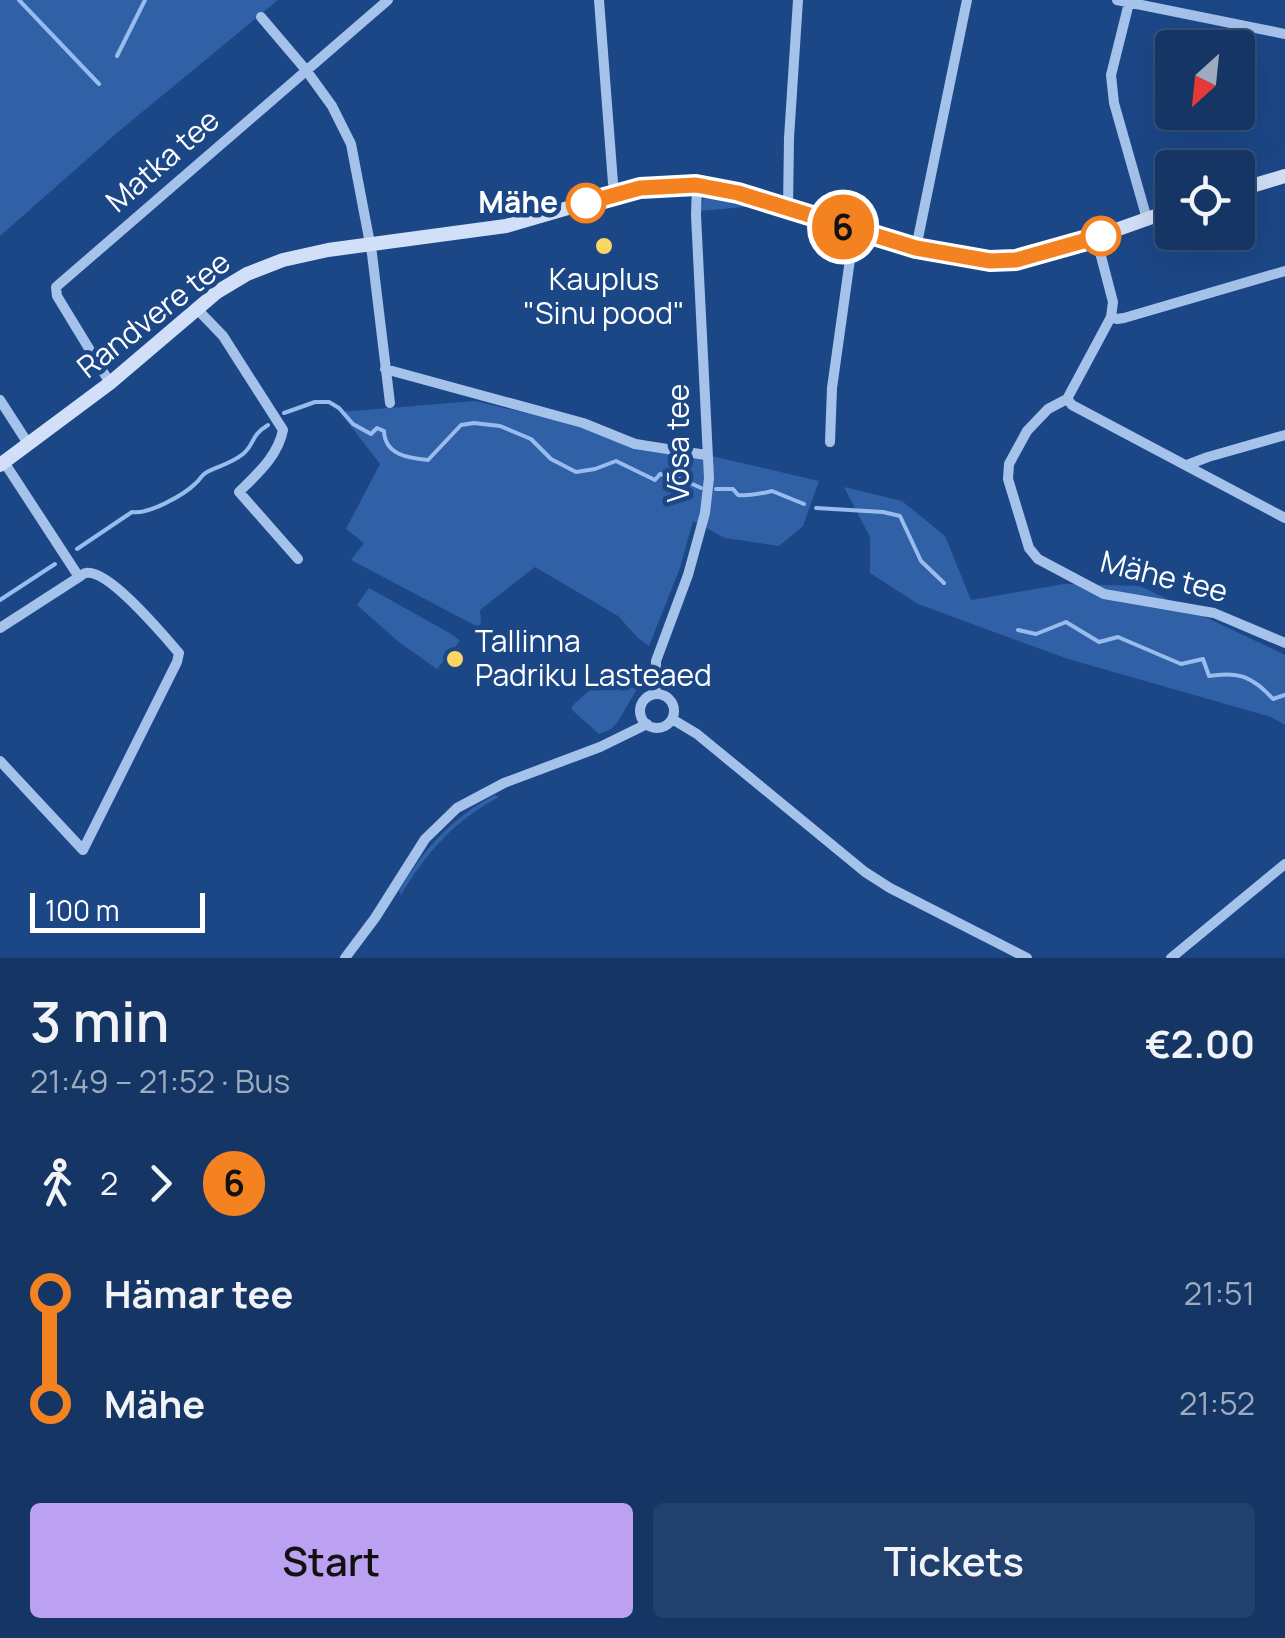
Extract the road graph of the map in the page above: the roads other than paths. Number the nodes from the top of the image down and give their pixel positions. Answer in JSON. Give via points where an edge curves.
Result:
{"nodes":[{"id":1,"x":388,"y":0,"type":"edge"},
{"id":2,"x":599,"y":0,"type":"edge"},
{"id":3,"x":798,"y":0,"type":"edge"},
{"id":4,"x":967,"y":0,"type":"edge"},
{"id":5,"x":1123,"y":1,"type":"edge"},
{"id":6,"x":261,"y":17,"type":"dead end"},
{"id":7,"x":1285,"y":34,"type":"edge"},
{"id":8,"x":306,"y":70,"type":"junction"},
{"id":9,"x":1285,"y":176,"type":"edge"},
{"id":10,"x":696,"y":185,"type":"junction"},
{"id":11,"x":1255,"y":185,"type":"edge"},
{"id":12,"x":616,"y":194,"type":"junction"},
{"id":13,"x":788,"y":209,"type":"junction"},
{"id":14,"x":1155,"y":216,"type":"edge"},
{"id":15,"x":1147,"y":219,"type":"junction"},
{"id":16,"x":854,"y":231,"type":"junction"},
{"id":17,"x":1096,"y":237,"type":"junction"},
{"id":18,"x":369,"y":244,"type":"junction"},
{"id":19,"x":916,"y":248,"type":"junction"},
{"id":20,"x":1285,"y":271,"type":"edge"},
{"id":21,"x":197,"y":309,"type":"junction"},
{"id":22,"x":1111,"y":317,"type":"junction"},
{"id":23,"x":386,"y":369,"type":"junction"},
{"id":24,"x":110,"y":383,"type":"junction"},
{"id":25,"x":1066,"y":398,"type":"junction"},
{"id":26,"x":0,"y":400,"type":"edge"},
{"id":27,"x":390,"y":403,"type":"dead end"},
{"id":28,"x":1285,"y":435,"type":"edge"},
{"id":29,"x":830,"y":442,"type":"dead end"},
{"id":30,"x":29,"y":445,"type":"junction"},
{"id":31,"x":706,"y":455,"type":"junction"},
{"id":32,"x":2,"y":464,"type":"edge"},
{"id":33,"x":1187,"y":465,"type":"junction"},
{"id":34,"x":1285,"y":518,"type":"edge"},
{"id":35,"x":298,"y":559,"type":"dead end"},
{"id":36,"x":79,"y":577,"type":"junction"},
{"id":37,"x":0,"y":628,"type":"edge"},
{"id":38,"x":1285,"y":643,"type":"edge"},
{"id":39,"x":656,"y":694,"type":"junction"},
{"id":40,"x":672,"y":718,"type":"junction"},
{"id":41,"x":647,"y":724,"type":"junction"},
{"id":42,"x":0,"y":760,"type":"edge"},
{"id":43,"x":1285,"y":864,"type":"edge"},
{"id":44,"x":346,"y":958,"type":"edge"},
{"id":45,"x":1027,"y":958,"type":"edge"},
{"id":46,"x":1171,"y":958,"type":"edge"}],
"edges":[{"from":1,"to":8,"type":"street","name":"Matka tee"},
{"from":2,"to":12,"type":"street"},
{"from":3,"to":13,"type":"street"},
{"from":4,"to":19,"type":"street"},
{"from":5,"to":7,"type":"street"},
{"from":5,"to":15,"type":"street","via":[[1111,76]]},
{"from":6,"to":8,"type":"street"},
{"from":8,"to":18,"type":"street","via":[[352,144]]},
{"from":8,"to":24,"type":"street","name":"Matka tee","via":[[56,287]]},
{"from":9,"to":11,"type":"main road"},
{"from":10,"to":12,"type":"main road","name":"Randvere tee"},
{"from":10,"to":13,"type":"main road","name":"Randvere tee"},
{"from":10,"to":31,"type":"street","name":"Võsa tee"},
{"from":12,"to":18,"type":"main road","name":"Randvere tee","via":[[506,226]]},
{"from":13,"to":16,"type":"main road","name":"Randvere tee"},
{"from":14,"to":15,"type":"main road","name":"Randvere tee"},
{"from":15,"to":17,"type":"main road","name":"Randvere tee"},
{"from":16,"to":19,"type":"main road","name":"Randvere tee"},
{"from":16,"to":29,"type":"street"},
{"from":17,"to":19,"type":"main road","name":"Randvere tee","via":[[1016,260]]},
{"from":17,"to":22,"type":"street","via":[[1114,302]]},
{"from":18,"to":21,"type":"main road","name":"Randvere tee","via":[[283,260],[248,274]]},
{"from":18,"to":23,"type":"street"},
{"from":20,"to":22,"type":"street"},
{"from":21,"to":24,"type":"main road","name":"Randvere tee"},
{"from":21,"to":35,"type":"street","via":[[223,336],[283,430],[266,464],[239,492]]},
{"from":22,"to":25,"type":"street","name":"Mähe tee"},
{"from":23,"to":27,"type":"street"},
{"from":23,"to":31,"type":"street","via":[[583,422],[635,444]]},
{"from":24,"to":30,"type":"main road","name":"Randvere tee"},
{"from":25,"to":33,"type":"street"},
{"from":25,"to":38,"type":"street","name":"Mähe tee","via":[[1026,432],[1009,464],[1029,548],[1104,594],[1214,613]]},
{"from":26,"to":30,"type":"street"},
{"from":28,"to":33,"type":"street"},
{"from":30,"to":32,"type":"main road","name":"Randvere tee"},
{"from":31,"to":39,"type":"street","name":"Võsa tee","via":[[705,512],[656,661]]},
{"from":32,"to":36,"type":"street"},
{"from":33,"to":34,"type":"street"},
{"from":36,"to":37,"type":"street"},
{"from":36,"to":42,"type":"street","via":[[92,573],[123,591],[179,653],[177,662],[83,850]]},
{"from":39,"to":40,"type":"street","via":[[672,702]]},
{"from":39,"to":41,"type":"street","via":[[641,706]]},
{"from":40,"to":41,"type":"street","via":[[663,726]]},
{"from":40,"to":45,"type":"street","via":[[865,872]]},
{"from":41,"to":44,"type":"street","via":[[457,808],[425,839]]},
{"from":43,"to":46,"type":"street"}]}
